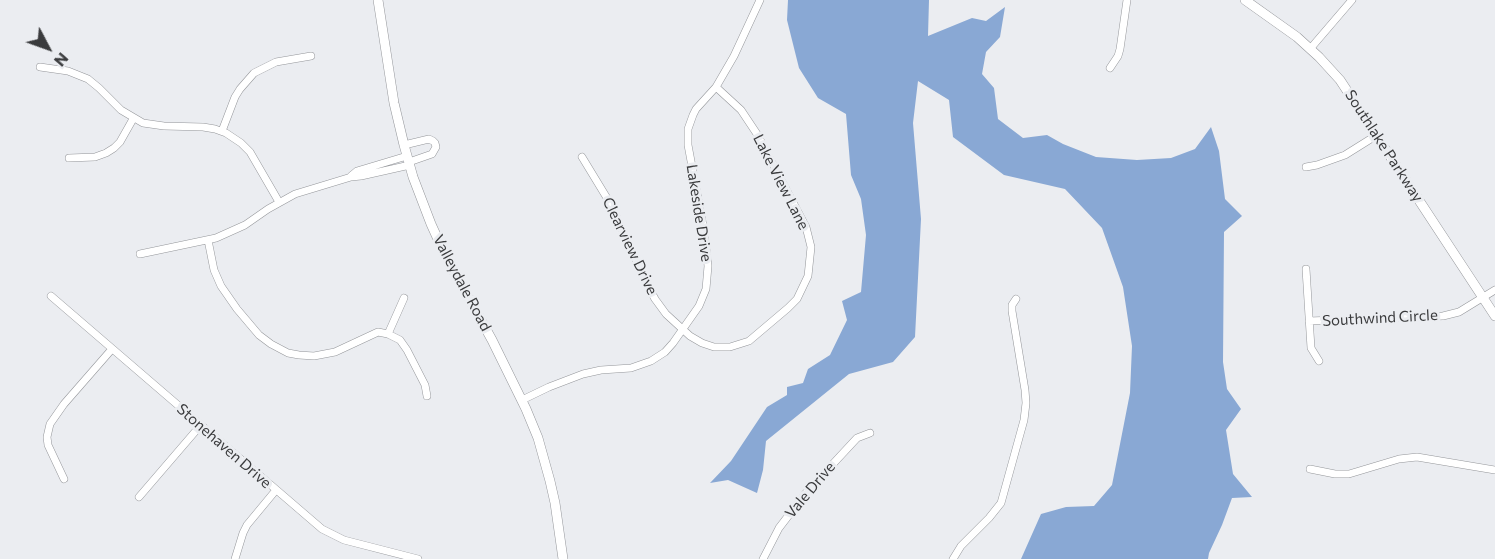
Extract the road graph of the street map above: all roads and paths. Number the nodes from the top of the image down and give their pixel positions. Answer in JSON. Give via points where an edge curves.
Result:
{"nodes":[{"id":1,"x":378,"y":0,"type":"edge"},
{"id":2,"x":760,"y":0,"type":"edge"},
{"id":3,"x":1127,"y":0,"type":"edge"},
{"id":4,"x":1245,"y":0,"type":"edge"},
{"id":5,"x":1352,"y":0,"type":"edge"},
{"id":6,"x":1310,"y":49,"type":"junction"},
{"id":7,"x":311,"y":57,"type":"dead end"},
{"id":8,"x":40,"y":67,"type":"dead end"},
{"id":9,"x":1110,"y":68,"type":"dead end"},
{"id":10,"x":716,"y":87,"type":"junction"},
{"id":11,"x":134,"y":118,"type":"junction"},
{"id":12,"x":222,"y":131,"type":"junction"},
{"id":13,"x":1377,"y":135,"type":"junction"},
{"id":14,"x":404,"y":146,"type":"junction"},
{"id":15,"x":582,"y":157,"type":"dead end"},
{"id":16,"x":69,"y":158,"type":"dead end"},
{"id":17,"x":409,"y":161,"type":"junction"},
{"id":18,"x":1306,"y":167,"type":"dead end"},
{"id":19,"x":279,"y":202,"type":"junction"},
{"id":20,"x":208,"y":240,"type":"junction"},
{"id":21,"x":140,"y":254,"type":"dead end"},
{"id":22,"x":1306,"y":269,"type":"dead end"},
{"id":23,"x":1495,"y":290,"type":"edge"},
{"id":24,"x":51,"y":296,"type":"dead end"},
{"id":25,"x":404,"y":298,"type":"dead end"},
{"id":26,"x":1483,"y":298,"type":"junction"},
{"id":27,"x":1016,"y":299,"type":"dead end"},
{"id":28,"x":1495,"y":316,"type":"edge"},
{"id":29,"x":1309,"y":321,"type":"junction"},
{"id":30,"x":683,"y":330,"type":"junction"},
{"id":31,"x":388,"y":334,"type":"junction"},
{"id":32,"x":112,"y":349,"type":"junction"},
{"id":33,"x":1318,"y":361,"type":"dead end"},
{"id":34,"x":427,"y":396,"type":"dead end"},
{"id":35,"x":522,"y":400,"type":"junction"},
{"id":36,"x":200,"y":426,"type":"junction"},
{"id":37,"x":870,"y":433,"type":"dead end"},
{"id":38,"x":1310,"y":469,"type":"dead end"},
{"id":39,"x":1495,"y":470,"type":"edge"},
{"id":40,"x":64,"y":479,"type":"dead end"},
{"id":41,"x":276,"y":490,"type":"junction"},
{"id":42,"x":139,"y":497,"type":"dead end"},
{"id":43,"x":235,"y":559,"type":"edge"},
{"id":44,"x":418,"y":559,"type":"edge"},
{"id":45,"x":563,"y":559,"type":"edge"},
{"id":46,"x":763,"y":559,"type":"edge"},
{"id":47,"x":953,"y":559,"type":"edge"}],
"edges":[{"from":1,"to":14,"type":"main road","name":"Valleydale Road"},
{"from":2,"to":10,"type":"street","name":"Lakeside Drive"},
{"from":3,"to":9,"type":"street","via":[[1120,49]]},
{"from":4,"to":6,"type":"main road","name":"Southlake Parkway"},
{"from":5,"to":6,"type":"street"},
{"from":6,"to":13,"type":"main road","name":"Southlake Parkway","via":[[1340,80]]},
{"from":7,"to":12,"type":"street","via":[[276,62],[254,73],[235,97]]},
{"from":8,"to":11,"type":"street","via":[[88,79]]},
{"from":10,"to":30,"type":"street","name":"Lakeside Drive","via":[[696,109],[688,129],[708,273],[705,294]]},
{"from":10,"to":30,"type":"street","name":"Lake View Lane","via":[[749,121],[793,201],[810,241],[810,268],[796,299],[742,344],[714,347]]},
{"from":11,"to":12,"type":"street","via":[[155,125]]},
{"from":11,"to":16,"type":"street","via":[[120,142],[106,153]]},
{"from":12,"to":19,"type":"street","via":[[250,152]]},
{"from":13,"to":18,"type":"street","via":[[1345,155]]},
{"from":13,"to":26,"type":"main road","name":"Southlake Parkway"},
{"from":14,"to":17,"type":"main road","name":"Valleydale Road"},
{"from":14,"to":17,"type":"street","via":[[429,139],[435,143],[432,154]]},
{"from":15,"to":30,"type":"street","name":"Clearview Drive","via":[[610,203],[655,299]]},
{"from":17,"to":19,"type":"street"},
{"from":17,"to":35,"type":"main road","name":"Valleydale Road","via":[[446,256]]},
{"from":19,"to":20,"type":"street","via":[[245,225]]},
{"from":20,"to":21,"type":"street"},
{"from":20,"to":31,"type":"street","via":[[214,270],[225,292],[259,334],[276,348],[314,356],[335,352],[378,333]]},
{"from":22,"to":29,"type":"street","name":"Southwind Circle"},
{"from":23,"to":26,"type":"street","name":"Southwind Circle"},
{"from":24,"to":32,"type":"street","name":"Stonehaven Drive"},
{"from":25,"to":31,"type":"street"},
{"from":26,"to":28,"type":"main road","name":"Southlake Parkway"},
{"from":26,"to":29,"type":"street","name":"Southwind Circle","via":[[1443,316]]},
{"from":27,"to":47,"type":"street","via":[[1012,311],[1025,390],[1024,420],[1000,503]]},
{"from":29,"to":33,"type":"street","name":"Southwind Circle","via":[[1311,348]]},
{"from":30,"to":35,"type":"street","name":"Lakeside Drive","via":[[665,352],[644,364],[583,374]]},
{"from":31,"to":34,"type":"street","via":[[400,340],[407,350]]},
{"from":32,"to":36,"type":"street","name":"Stonehaven Drive"},
{"from":32,"to":40,"type":"street","via":[[50,424],[48,445]]},
{"from":35,"to":45,"type":"main road","name":"Valleydale Road","via":[[550,481]]},
{"from":36,"to":41,"type":"street","name":"Stonehaven Drive"},
{"from":36,"to":42,"type":"street"},
{"from":37,"to":46,"type":"street","name":"Vale Drive","via":[[857,438],[805,494],[779,528]]},
{"from":38,"to":39,"type":"street","via":[[1349,474],[1417,457]]},
{"from":41,"to":43,"type":"street","via":[[247,525]]},
{"from":41,"to":44,"type":"street","name":"Stonehaven Drive","via":[[332,535]]}]}
